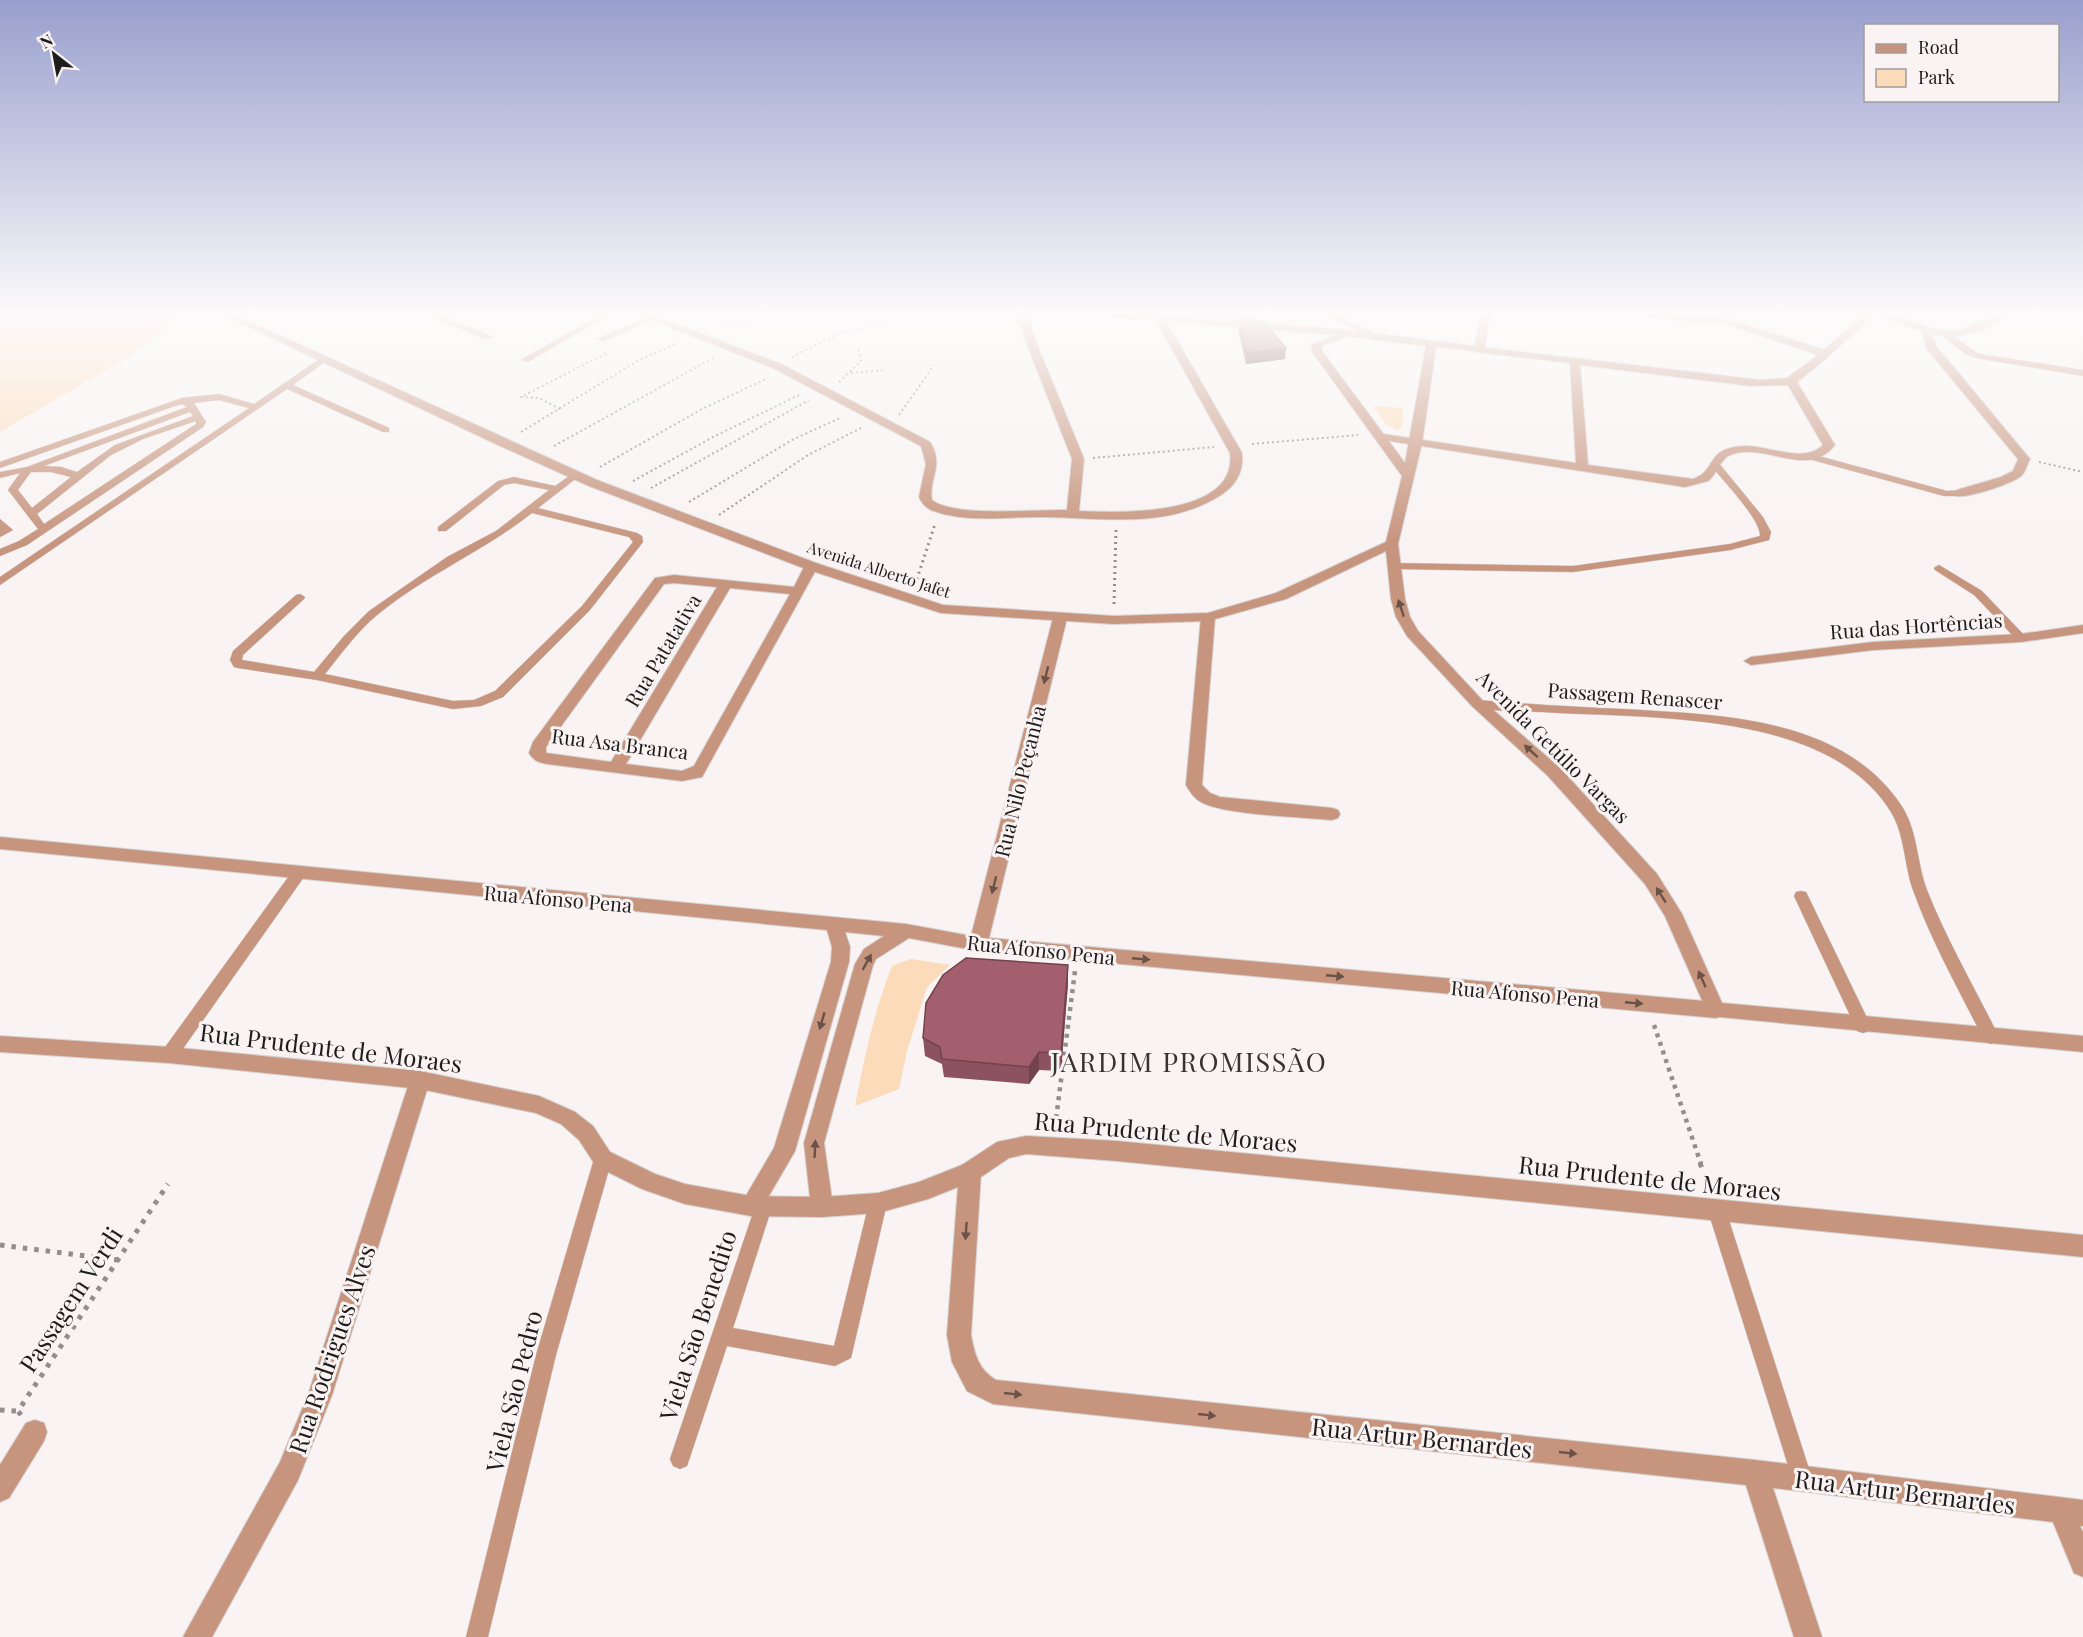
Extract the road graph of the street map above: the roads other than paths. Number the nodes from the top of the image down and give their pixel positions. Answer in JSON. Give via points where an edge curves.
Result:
{"nodes":[{"id":1,"x":283,"y":389,"type":"edge"},
{"id":2,"x":293,"y":389,"type":"edge"},
{"id":3,"x":387,"y":389,"type":"edge"},
{"id":4,"x":822,"y":389,"type":"edge"},
{"id":5,"x":1050,"y":389,"type":"edge"},
{"id":6,"x":1200,"y":389,"type":"edge"},
{"id":7,"x":1346,"y":389,"type":"edge"},
{"id":8,"x":1424,"y":389,"type":"edge"},
{"id":9,"x":1577,"y":389,"type":"edge"},
{"id":10,"x":1796,"y":389,"type":"edge"},
{"id":11,"x":1966,"y":389,"type":"edge"},
{"id":12,"x":257,"y":407,"type":"junction"},
{"id":13,"x":192,"y":409,"type":"junction"},
{"id":14,"x":128,"y":430,"type":"junction"},
{"id":15,"x":386,"y":430,"type":"dead end"},
{"id":16,"x":1383,"y":437,"type":"junction"},
{"id":17,"x":141,"y":439,"type":"junction"},
{"id":18,"x":1416,"y":443,"type":"junction"},
{"id":19,"x":1808,"y":456,"type":"junction"},
{"id":20,"x":1716,"y":465,"type":"junction"},
{"id":21,"x":0,"y":468,"type":"edge"},
{"id":22,"x":1582,"y":469,"type":"junction"},
{"id":23,"x":27,"y":470,"type":"junction"},
{"id":24,"x":1407,"y":474,"type":"junction"},
{"id":25,"x":79,"y":477,"type":"junction"},
{"id":26,"x":578,"y":477,"type":"junction"},
{"id":27,"x":64,"y":489,"type":"junction"},
{"id":28,"x":557,"y":489,"type":"junction"},
{"id":29,"x":13,"y":490,"type":"junction"},
{"id":30,"x":0,"y":492,"type":"edge"},
{"id":31,"x":98,"y":493,"type":"junction"},
{"id":32,"x":1962,"y":493,"type":"joint"},
{"id":33,"x":529,"y":509,"type":"junction"},
{"id":34,"x":32,"y":513,"type":"junction"},
{"id":35,"x":1073,"y":514,"type":"junction"},
{"id":36,"x":0,"y":522,"type":"edge"},
{"id":37,"x":43,"y":529,"type":"junction"},
{"id":38,"x":442,"y":529,"type":"dead end"},
{"id":39,"x":0,"y":534,"type":"edge"},
{"id":40,"x":1392,"y":544,"type":"junction"},
{"id":41,"x":0,"y":552,"type":"edge"},
{"id":42,"x":811,"y":566,"type":"junction"},
{"id":43,"x":1393,"y":566,"type":"junction"},
{"id":44,"x":1939,"y":568,"type":"dead end"},
{"id":45,"x":0,"y":582,"type":"edge"},
{"id":46,"x":726,"y":584,"type":"junction"},
{"id":47,"x":798,"y":591,"type":"junction"},
{"id":48,"x":300,"y":597,"type":"dead end"},
{"id":49,"x":1208,"y":617,"type":"junction"},
{"id":50,"x":1060,"y":618,"type":"junction"},
{"id":51,"x":2083,"y":628,"type":"edge"},
{"id":52,"x":2021,"y":638,"type":"junction"},
{"id":53,"x":1751,"y":660,"type":"dead end"},
{"id":54,"x":317,"y":676,"type":"junction"},
{"id":55,"x":1478,"y":704,"type":"junction"},
{"id":56,"x":615,"y":768,"type":"junction"},
{"id":57,"x":1332,"y":814,"type":"dead end"},
{"id":58,"x":0,"y":843,"type":"edge"},
{"id":59,"x":299,"y":873,"type":"junction"},
{"id":60,"x":1801,"y":896,"type":"dead end"},
{"id":61,"x":834,"y":924,"type":"junction"},
{"id":62,"x":906,"y":931,"type":"junction"},
{"id":63,"x":978,"y":944,"type":"junction"},
{"id":64,"x":1716,"y":1010,"type":"junction"},
{"id":65,"x":1863,"y":1026,"type":"junction"},
{"id":66,"x":1991,"y":1038,"type":"junction"},
{"id":67,"x":0,"y":1044,"type":"edge"},
{"id":68,"x":2083,"y":1044,"type":"edge"},
{"id":69,"x":169,"y":1055,"type":"junction"},
{"id":70,"x":420,"y":1080,"type":"junction"},
{"id":71,"x":603,"y":1158,"type":"junction"},
{"id":72,"x":970,"y":1172,"type":"junction"},
{"id":73,"x":878,"y":1203,"type":"junction"},
{"id":74,"x":757,"y":1206,"type":"junction"},
{"id":75,"x":822,"y":1207,"type":"junction"},
{"id":76,"x":1717,"y":1211,"type":"junction"},
{"id":77,"x":2083,"y":1246,"type":"edge"},
{"id":78,"x":720,"y":1335,"type":"junction"},
{"id":79,"x":35,"y":1432,"type":"road end"},
{"id":80,"x":680,"y":1459,"type":"dead end"},
{"id":81,"x":1755,"y":1473,"type":"junction"},
{"id":82,"x":1802,"y":1478,"type":"junction"},
{"id":83,"x":0,"y":1490,"type":"edge"},
{"id":84,"x":2072,"y":1512,"type":"edge"},
{"id":85,"x":2083,"y":1564,"type":"edge"},
{"id":86,"x":197,"y":1637,"type":"edge"},
{"id":87,"x":477,"y":1637,"type":"edge"},
{"id":88,"x":1808,"y":1637,"type":"edge"}],
"edges":[{"from":1,"to":12,"type":"lane"},
{"from":2,"to":15,"type":"lane"},
{"from":3,"to":26,"type":"street","name":"Avenida Alberto Jafet"},
{"from":4,"to":35,"type":"street","via":[[926,444],[932,453],[932,465],[925,497],[939,509]]},
{"from":5,"to":35,"type":"street","via":[[1078,459]]},
{"from":6,"to":35,"type":"street","via":[[1236,453],[1236,472],[1229,483],[1193,507],[1158,514]]},
{"from":7,"to":16,"type":"street"},
{"from":8,"to":18,"type":"street"},
{"from":9,"to":22,"type":"street"},
{"from":10,"to":19,"type":"street","via":[[1829,445],[1817,455]]},
{"from":11,"to":32,"type":"street","via":[[2024,459],[2018,473]]},
{"from":12,"to":13,"type":"lane","via":[[219,397]]},
{"from":12,"to":45,"type":"lane"},
{"from":13,"to":14,"type":"lane"},
{"from":13,"to":17,"type":"lane"},
{"from":13,"to":21,"type":"lane","via":[[169,405]]},
{"from":13,"to":31,"type":"lane","via":[[200,425]]},
{"from":14,"to":17,"type":"lane"},
{"from":14,"to":23,"type":"lane"},
{"from":16,"to":18,"type":"street"},
{"from":16,"to":24,"type":"street"},
{"from":17,"to":25,"type":"lane","via":[[106,454]]},
{"from":18,"to":22,"type":"street"},
{"from":18,"to":24,"type":"street"},
{"from":19,"to":20,"type":"street","via":[[1737,449],[1721,455]]},
{"from":19,"to":32,"type":"lane","via":[[1947,494]]},
{"from":20,"to":22,"type":"street","via":[[1698,483]]},
{"from":20,"to":43,"type":"lane","via":[[1759,519],[1765,538],[1730,547],[1573,569]]},
{"from":21,"to":23,"type":"lane"},
{"from":23,"to":25,"type":"lane","via":[[61,470]]},
{"from":23,"to":29,"type":"lane"},
{"from":24,"to":40,"type":"street"},
{"from":25,"to":27,"type":"lane"},
{"from":26,"to":28,"type":"lane"},
{"from":26,"to":42,"type":"street","name":"Avenida Alberto Jafet"},
{"from":27,"to":31,"type":"lane"},
{"from":27,"to":34,"type":"lane"},
{"from":28,"to":33,"type":"lane"},
{"from":28,"to":38,"type":"lane","via":[[508,480]]},
{"from":29,"to":30,"type":"lane"},
{"from":29,"to":34,"type":"lane"},
{"from":31,"to":37,"type":"lane"},
{"from":33,"to":54,"type":"lane","via":[[500,533],[451,558],[373,613]]},
{"from":33,"to":54,"type":"lane","via":[[633,535],[638,542],[586,608],[499,694],[466,706]]},
{"from":34,"to":37,"type":"lane"},
{"from":36,"to":39,"type":"lane","via":[[8,530]]},
{"from":37,"to":41,"type":"lane"},
{"from":40,"to":43,"type":"street","name":"Avenida Getúlio Vargas"},
{"from":40,"to":49,"type":"street","name":"Avenida Alberto Jafet","via":[[1281,596]]},
{"from":42,"to":47,"type":"street","name":"Rua Asa Branca"},
{"from":42,"to":50,"type":"street","name":"Avenida Alberto Jafet","via":[[941,609]]},
{"from":55,"to":43,"type":"street","name":"Avenida Getúlio Vargas","one_way":true,"via":[[1412,633],[1403,617]]},
{"from":44,"to":52,"type":"lane","via":[[1978,593]]},
{"from":46,"to":47,"type":"street","name":"Rua Asa Branca"},
{"from":46,"to":56,"type":"street","name":"Rua Patatativa"},
{"from":46,"to":56,"type":"street","name":"Rua Asa Branca","via":[[660,581],[538,746],[540,757]]},
{"from":47,"to":56,"type":"street","name":"Rua Asa Branca","via":[[696,773],[682,776]]},
{"from":48,"to":54,"type":"lane","via":[[237,654],[236,660],[245,666]]},
{"from":49,"to":50,"type":"street","name":"Avenida Alberto Jafet"},
{"from":49,"to":57,"type":"street","via":[[1194,785],[1199,794],[1220,803]]},
{"from":50,"to":63,"type":"street","name":"Rua Nilo Peçanha","one_way":true},
{"from":51,"to":52,"type":"street","name":"Rua das Hortências"},
{"from":52,"to":53,"type":"street","name":"Rua das Hortências","via":[[1873,646]]},
{"from":64,"to":55,"type":"street","name":"Avenida Getúlio Vargas","one_way":true,"via":[[1673,914],[1651,879],[1554,772]]},
{"from":55,"to":66,"type":"lane","name":"Passagem Renascer","via":[[1733,721],[1788,732],[1844,758],[1878,786],[1898,813],[1908,838],[1918,887],[1941,943]]},
{"from":58,"to":59,"type":"street","name":"Rua Afonso Pena"},
{"from":59,"to":61,"type":"street","name":"Rua Afonso Pena"},
{"from":59,"to":69,"type":"lane"},
{"from":60,"to":65,"type":"lane"},
{"from":61,"to":62,"type":"street","name":"Rua Afonso Pena"},
{"from":61,"to":74,"type":"street","one_way":true,"via":[[841,947],[840,962],[784,1151]]},
{"from":62,"to":63,"type":"street","name":"Rua Afonso Pena"},
{"from":75,"to":62,"type":"street","one_way":true,"via":[[814,1143],[864,964],[870,954]]},
{"from":63,"to":64,"type":"street","name":"Rua Afonso Pena","one_way":true},
{"from":64,"to":65,"type":"street","name":"Rua Afonso Pena"},
{"from":65,"to":66,"type":"street","name":"Rua Afonso Pena"},
{"from":66,"to":68,"type":"street","name":"Rua Afonso Pena"},
{"from":67,"to":69,"type":"street","name":"Rua Prudente de Moraes"},
{"from":69,"to":70,"type":"street","name":"Rua Prudente de Moraes"},
{"from":70,"to":71,"type":"street","name":"Rua Prudente de Moraes","via":[[539,1105],[568,1118],[586,1133]]},
{"from":70,"to":86,"type":"street","name":"Rua Rodrigues Alves","via":[[320,1395],[289,1471]]},
{"from":71,"to":74,"type":"street","name":"Rua Prudente de Moraes","via":[[650,1182],[685,1194]]},
{"from":71,"to":87,"type":"lane","name":"Viela São Pedro","via":[[546,1356]]},
{"from":72,"to":73,"type":"street","name":"Rua Prudente de Moraes"},
{"from":72,"to":76,"type":"street","name":"Rua Prudente de Moraes","via":[[1004,1149],[1053,1146]]},
{"from":72,"to":81,"type":"street","name":"Rua Artur Bernardes","one_way":true,"via":[[959,1335],[964,1362],[976,1382],[993,1392]]},
{"from":73,"to":75,"type":"street","name":"Rua Prudente de Moraes"},
{"from":73,"to":78,"type":"lane","via":[[844,1351],[835,1356]]},
{"from":74,"to":75,"type":"street","name":"Rua Prudente de Moraes"},
{"from":74,"to":78,"type":"lane","name":"Viela São Benedito"},
{"from":76,"to":77,"type":"street","name":"Rua Prudente de Moraes"},
{"from":76,"to":82,"type":"lane"},
{"from":78,"to":80,"type":"lane","name":"Viela São Benedito"},
{"from":79,"to":83,"type":"street"},
{"from":81,"to":82,"type":"street","name":"Rua Artur Bernardes"},
{"from":81,"to":88,"type":"street"},
{"from":82,"to":84,"type":"street","name":"Rua Artur Bernardes"},
{"from":84,"to":85,"type":"street"}]}
